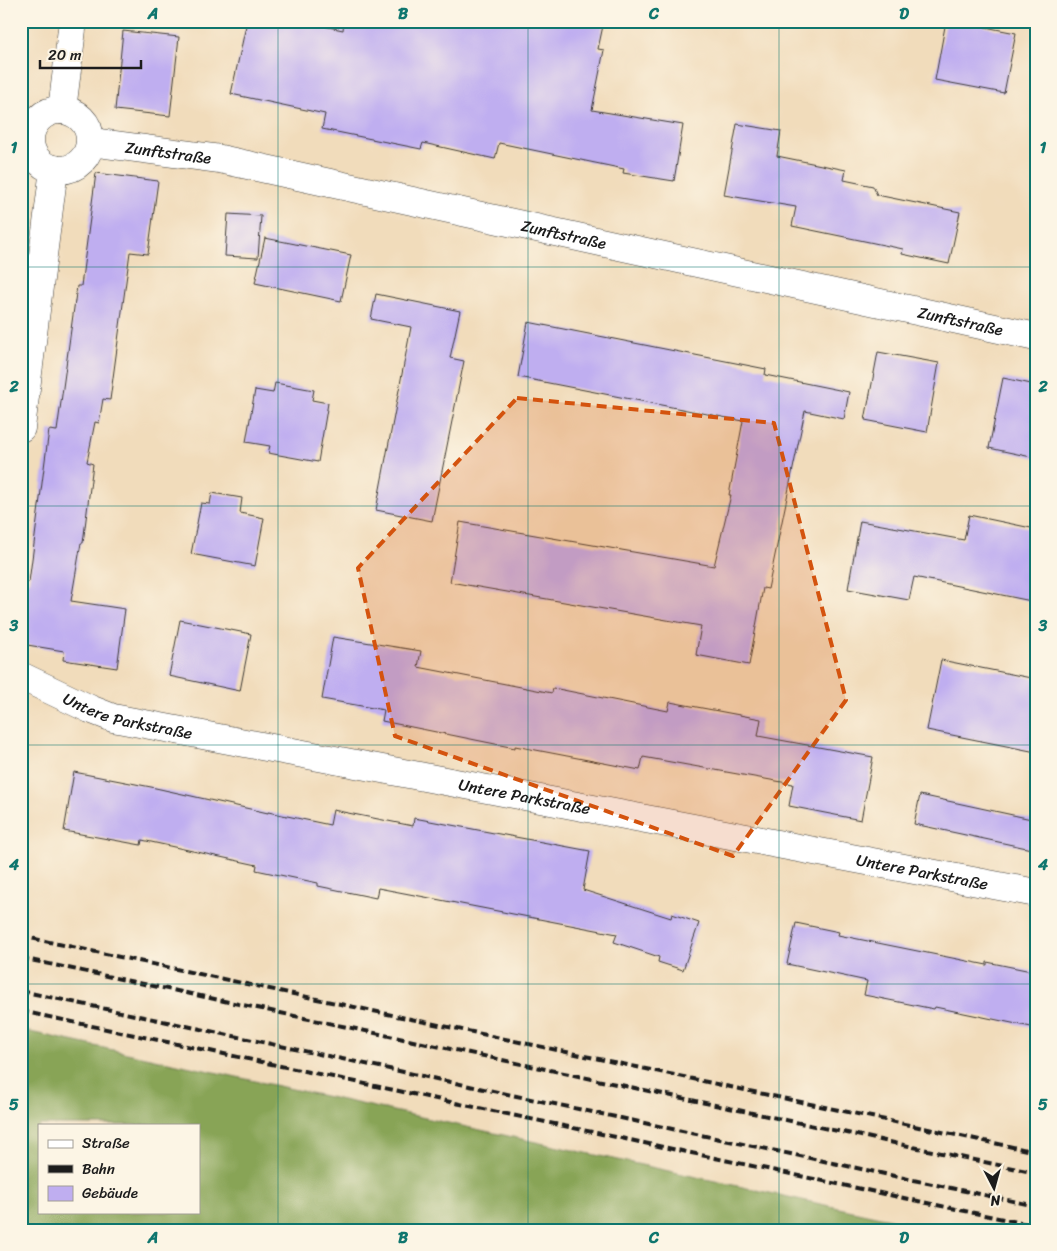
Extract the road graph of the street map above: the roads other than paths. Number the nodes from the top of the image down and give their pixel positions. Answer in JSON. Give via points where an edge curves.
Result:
{"nodes":[{"id":1,"x":73,"y":21,"type":"edge"},
{"id":2,"x":62,"y":110,"type":"junction"},
{"id":3,"x":26,"y":133,"type":"edge"},
{"id":4,"x":91,"y":142,"type":"junction"},
{"id":5,"x":54,"y":169,"type":"junction"},
{"id":6,"x":1036,"y":337,"type":"edge"},
{"id":7,"x":21,"y":428,"type":"edge"},
{"id":8,"x":21,"y":676,"type":"edge"},
{"id":9,"x":1036,"y":893,"type":"edge"}],
"edges":[{"from":1,"to":2,"type":"street"},
{"from":2,"to":3,"type":"street","via":[[42,116]]},
{"from":2,"to":4,"type":"street","via":[[83,119]]},
{"from":3,"to":5,"type":"street","via":[[35,156],[46,167]]},
{"from":4,"to":5,"type":"street","via":[[79,164],[63,170]]},
{"from":4,"to":6,"type":"street","name":"Zunftstraße","via":[[230,160]]},
{"from":5,"to":7,"type":"street"},
{"from":8,"to":9,"type":"street","name":"Untere Parkstraße","via":[[113,718]]}]}
